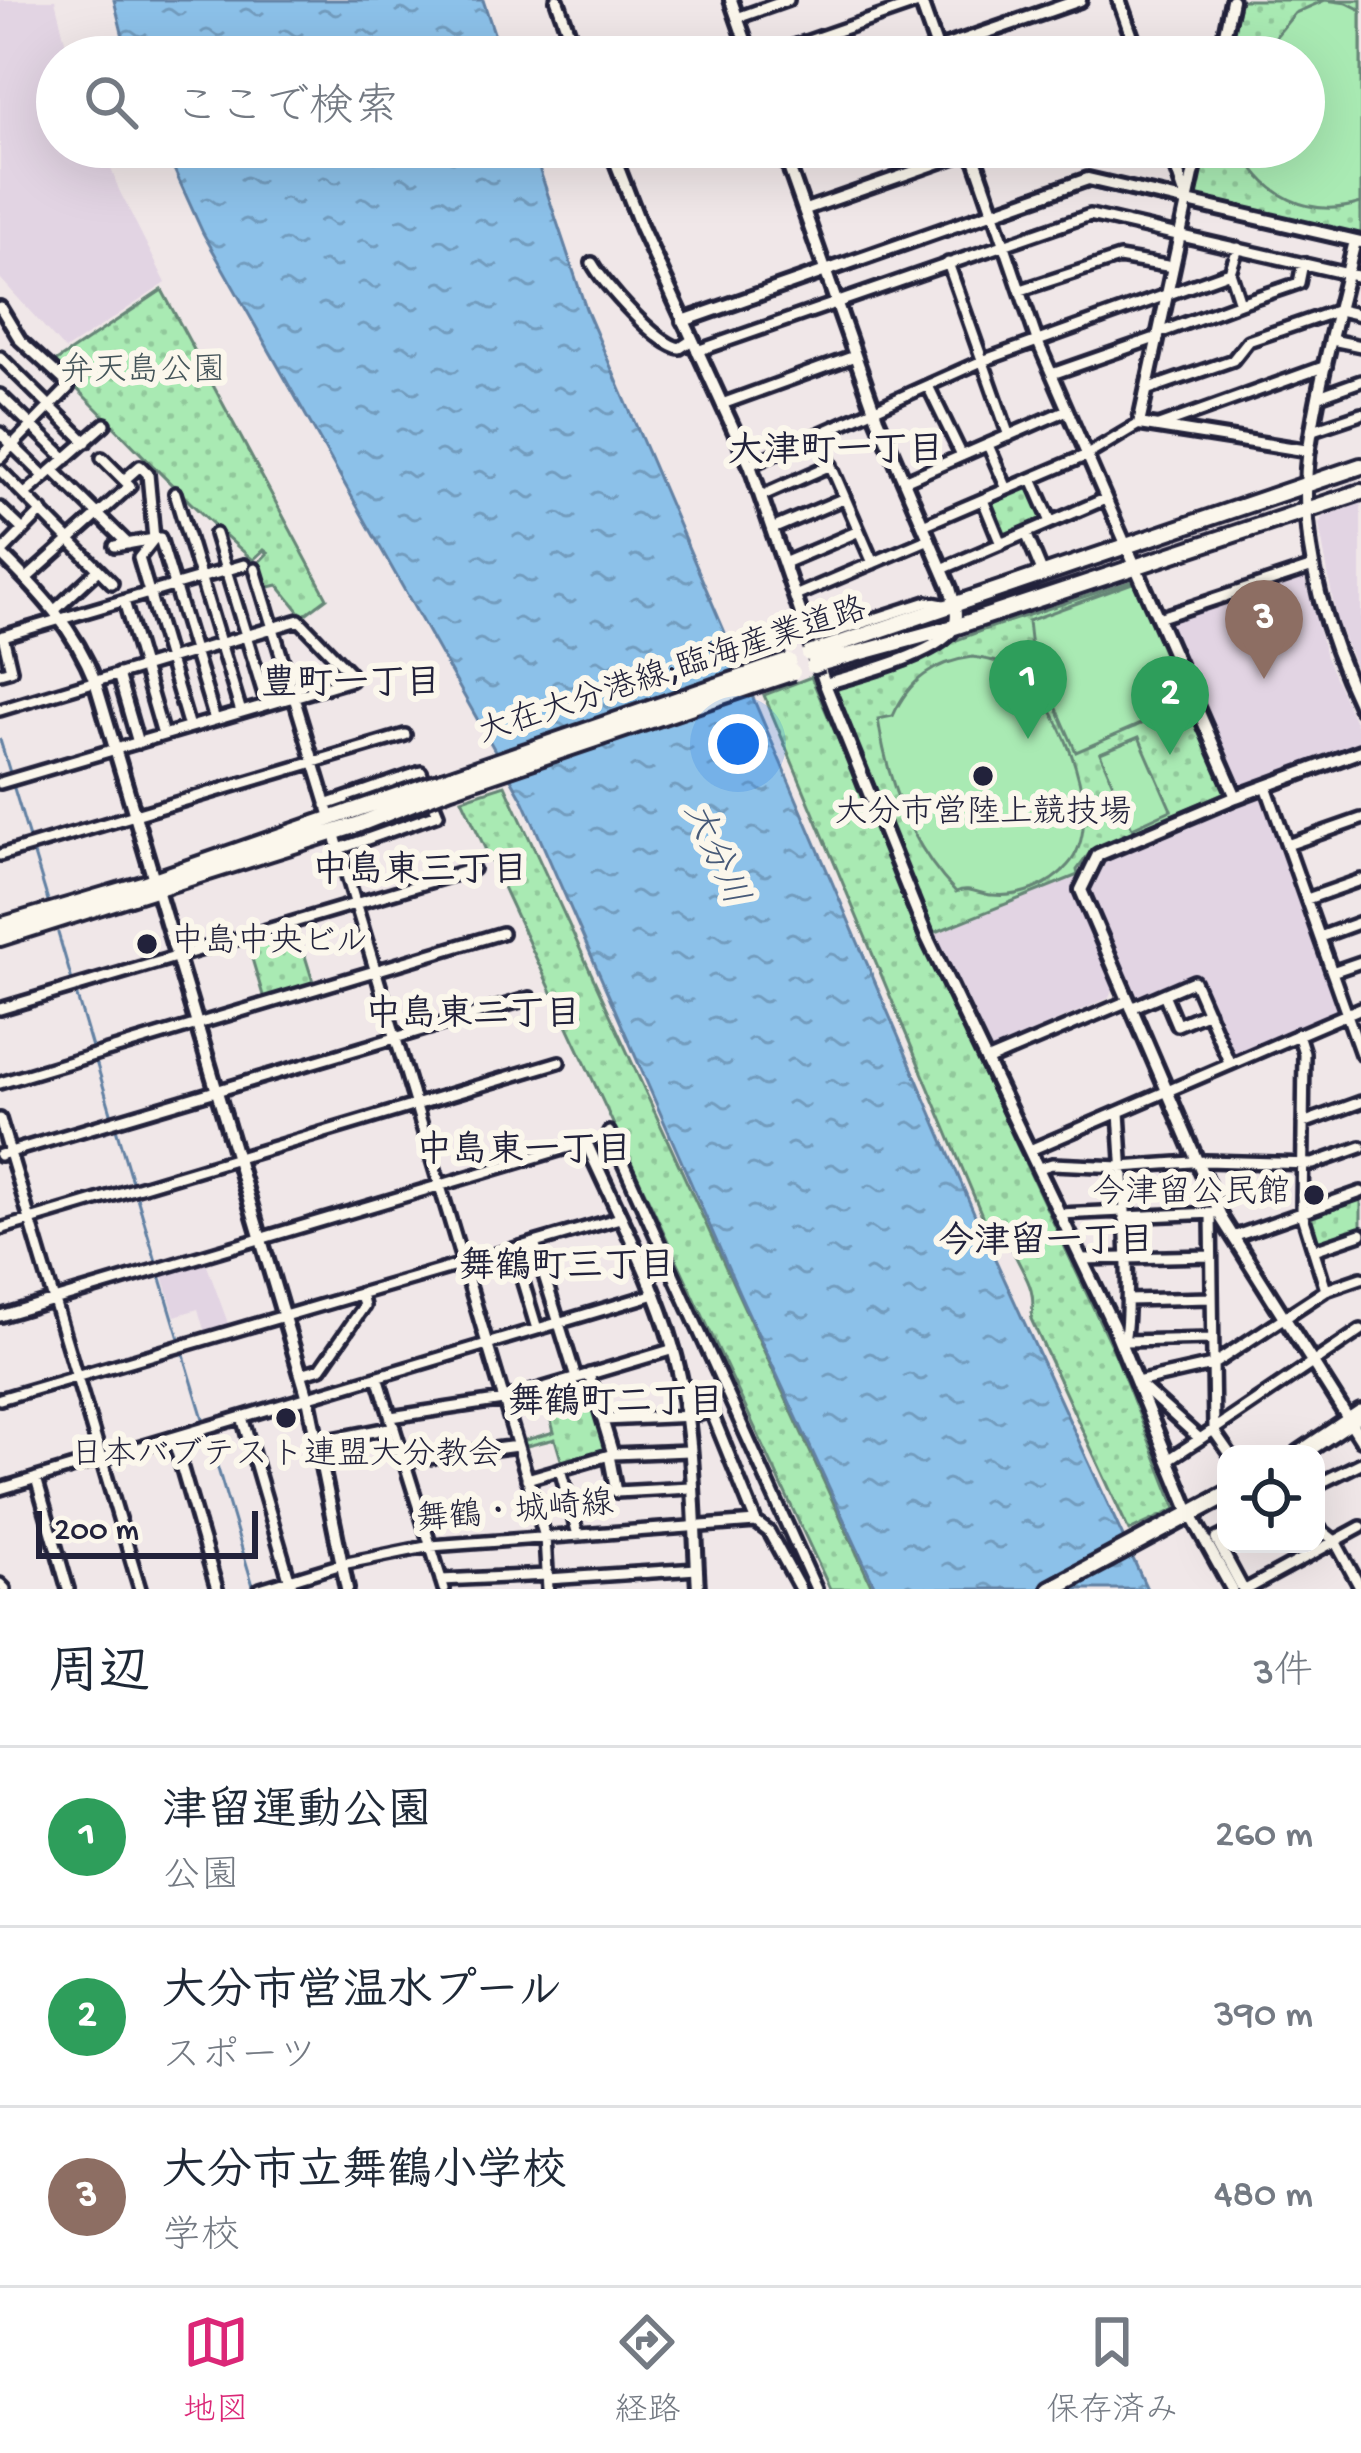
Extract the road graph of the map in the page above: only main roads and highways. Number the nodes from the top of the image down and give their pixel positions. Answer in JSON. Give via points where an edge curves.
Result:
{"nodes":[{"id":1,"x":1361,"y":466,"type":"edge"},
{"id":2,"x":1361,"y":493,"type":"edge"},
{"id":3,"x":814,"y":655,"type":"junction"},
{"id":4,"x":156,"y":885,"type":"junction"},
{"id":5,"x":0,"y":926,"type":"edge"},
{"id":6,"x":0,"y":938,"type":"edge"},
{"id":7,"x":1357,"y":1425,"type":"edge"},
{"id":8,"x":1318,"y":1445,"type":"edge"},
{"id":9,"x":1325,"y":1448,"type":"edge"},
{"id":10,"x":1217,"y":1502,"type":"edge"},
{"id":11,"x":1217,"y":1510,"type":"edge"},
{"id":12,"x":1193,"y":1519,"type":"junction"},
{"id":13,"x":1174,"y":1530,"type":"junction"},
{"id":14,"x":1051,"y":1589,"type":"edge"},
{"id":15,"x":1066,"y":1589,"type":"edge"}],
"edges":[{"from":1,"to":3,"type":"main road","name":"大在大分港線;臨海産業道路"},
{"from":2,"to":3,"type":"main road","name":"大在大分港線;臨海産業道路","via":[[954,628]]},
{"from":3,"to":4,"type":"main road","name":"大在大分港線;臨海産業道路","bridge":true},
{"from":4,"to":5,"type":"main road","name":"大在大分港線;臨海産業道路"},
{"from":4,"to":6,"type":"main road","name":"大在大分港線;臨海産業道路"},
{"from":7,"to":8,"type":"highway"},
{"from":7,"to":9,"type":"highway"},
{"from":10,"to":12,"type":"highway"},
{"from":11,"to":12,"type":"highway"},
{"from":12,"to":13,"type":"highway"},
{"from":13,"to":14,"type":"highway"},
{"from":13,"to":15,"type":"highway"}]}
